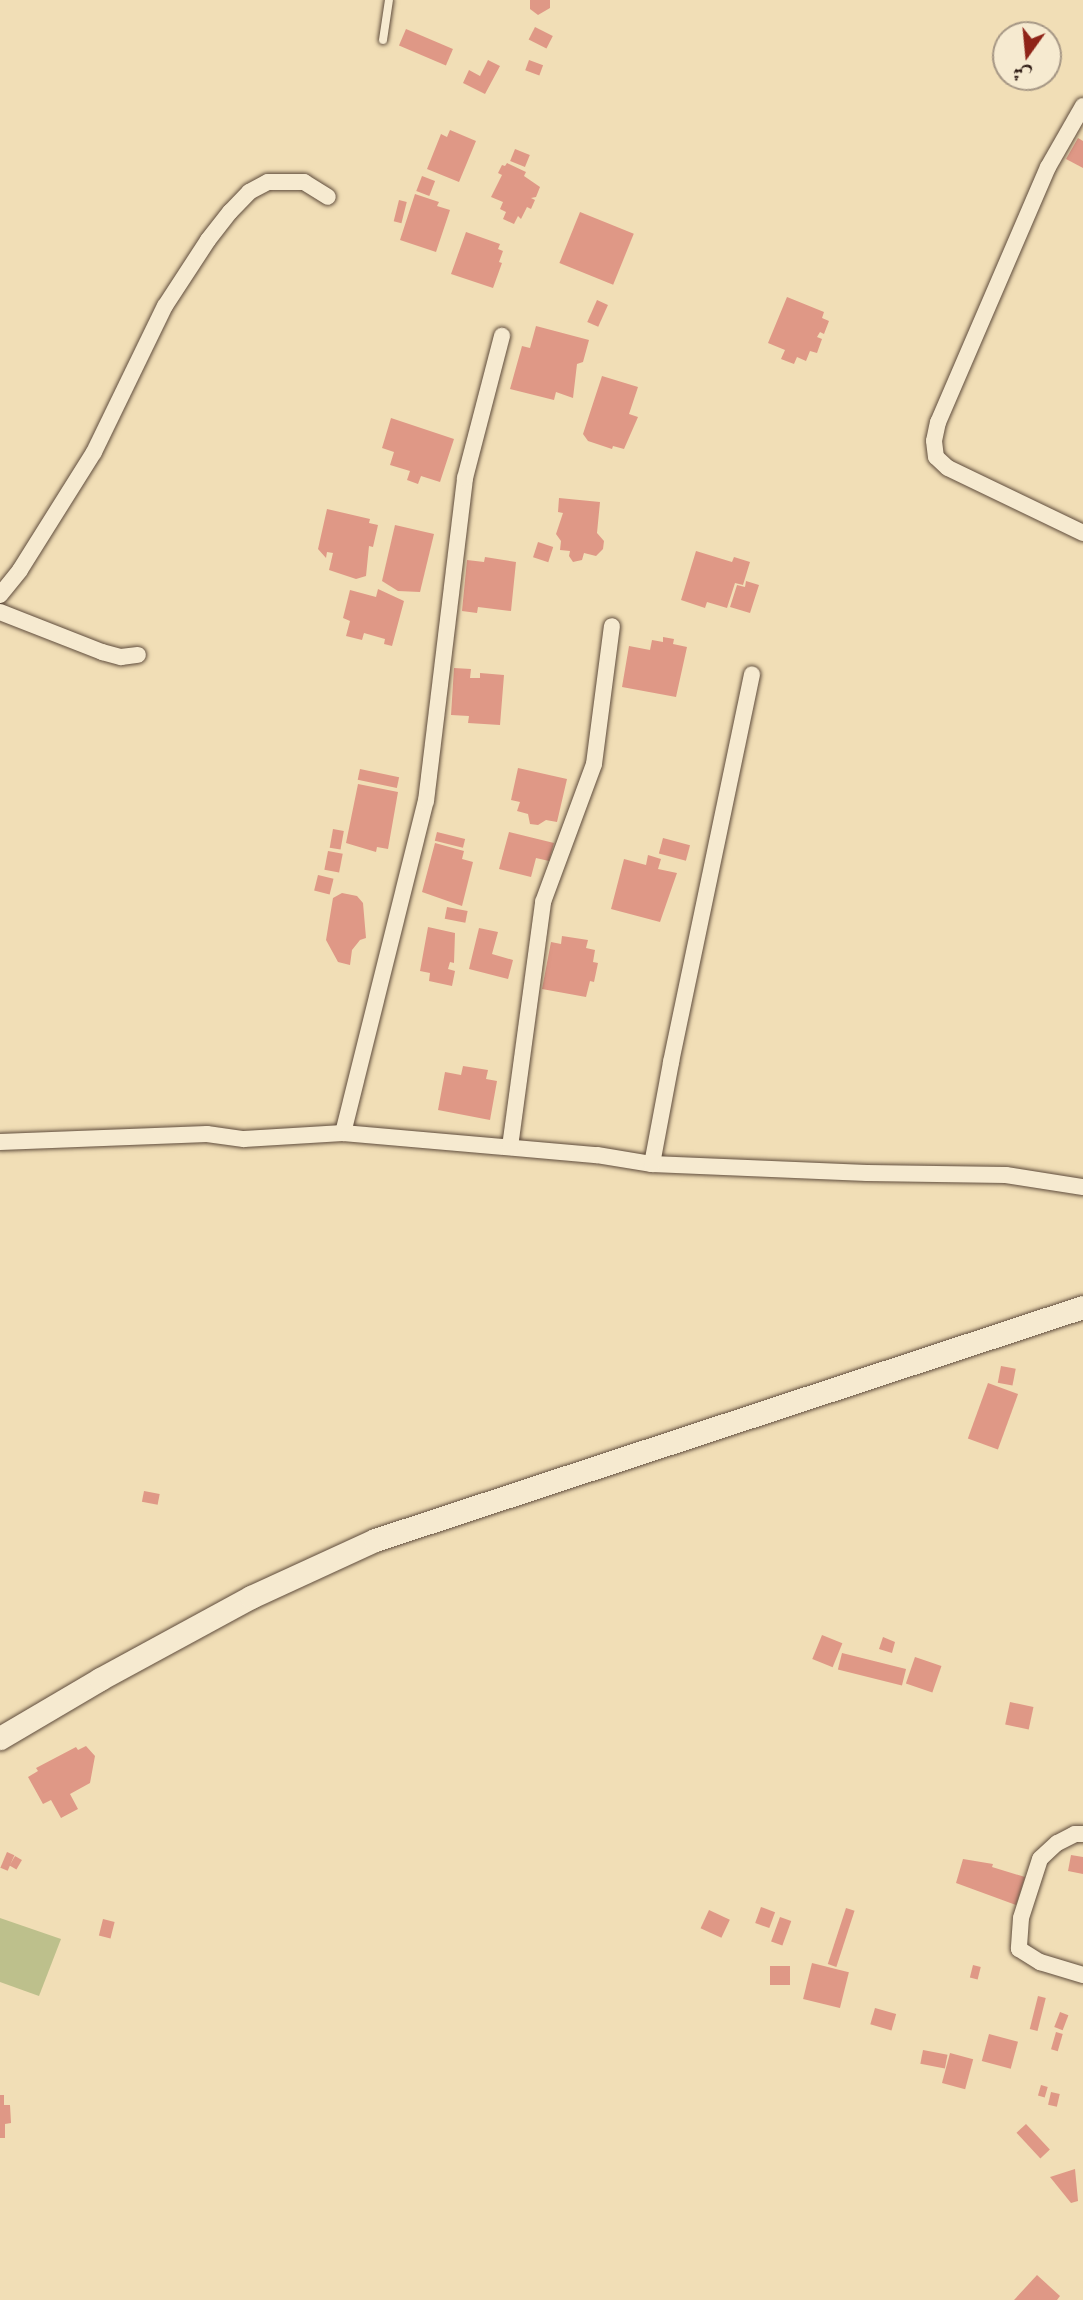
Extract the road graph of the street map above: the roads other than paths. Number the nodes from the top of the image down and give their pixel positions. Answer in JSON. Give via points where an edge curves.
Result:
{"nodes":[{"id":1,"x":389,"y":0,"type":"edge"},
{"id":2,"x":383,"y":40,"type":"dead end"},
{"id":3,"x":1083,"y":106,"type":"edge"},
{"id":4,"x":328,"y":197,"type":"dead end"},
{"id":5,"x":502,"y":336,"type":"dead end"},
{"id":6,"x":1083,"y":533,"type":"edge"},
{"id":7,"x":0,"y":596,"type":"edge"},
{"id":8,"x":0,"y":612,"type":"edge"},
{"id":9,"x":612,"y":626,"type":"dead end"},
{"id":10,"x":138,"y":655,"type":"dead end"},
{"id":11,"x":752,"y":674,"type":"dead end"},
{"id":12,"x":343,"y":1133,"type":"junction"},
{"id":13,"x":0,"y":1142,"type":"edge"},
{"id":14,"x":510,"y":1147,"type":"junction"},
{"id":15,"x":652,"y":1164,"type":"junction"},
{"id":16,"x":1083,"y":1187,"type":"edge"},
{"id":17,"x":1083,"y":1307,"type":"edge"},
{"id":18,"x":0,"y":1738,"type":"edge"},
{"id":19,"x":1083,"y":1834,"type":"edge"},
{"id":20,"x":1083,"y":1975,"type":"edge"}],
"edges":[{"from":1,"to":2,"type":"lane"},
{"from":3,"to":6,"type":"street","via":[[1048,167],[938,422],[934,441],[936,457],[948,468]]},
{"from":4,"to":7,"type":"street","via":[[303,182],[268,182],[249,192],[230,212],[165,306],[94,452]]},
{"from":5,"to":12,"type":"street","via":[[463,490],[426,801]]},
{"from":8,"to":10,"type":"street","via":[[102,652]]},
{"from":9,"to":14,"type":"street","via":[[594,764],[543,902]]},
{"from":11,"to":15,"type":"street"},
{"from":12,"to":13,"type":"street"},
{"from":12,"to":14,"type":"street"},
{"from":14,"to":15,"type":"street"},
{"from":15,"to":16,"type":"street","via":[[1006,1175]]},
{"from":17,"to":18,"type":"street","via":[[375,1540],[251,1597]]},
{"from":19,"to":20,"type":"street","via":[[1057,1843],[1040,1859],[1021,1918],[1019,1949],[1040,1962]]}]}
